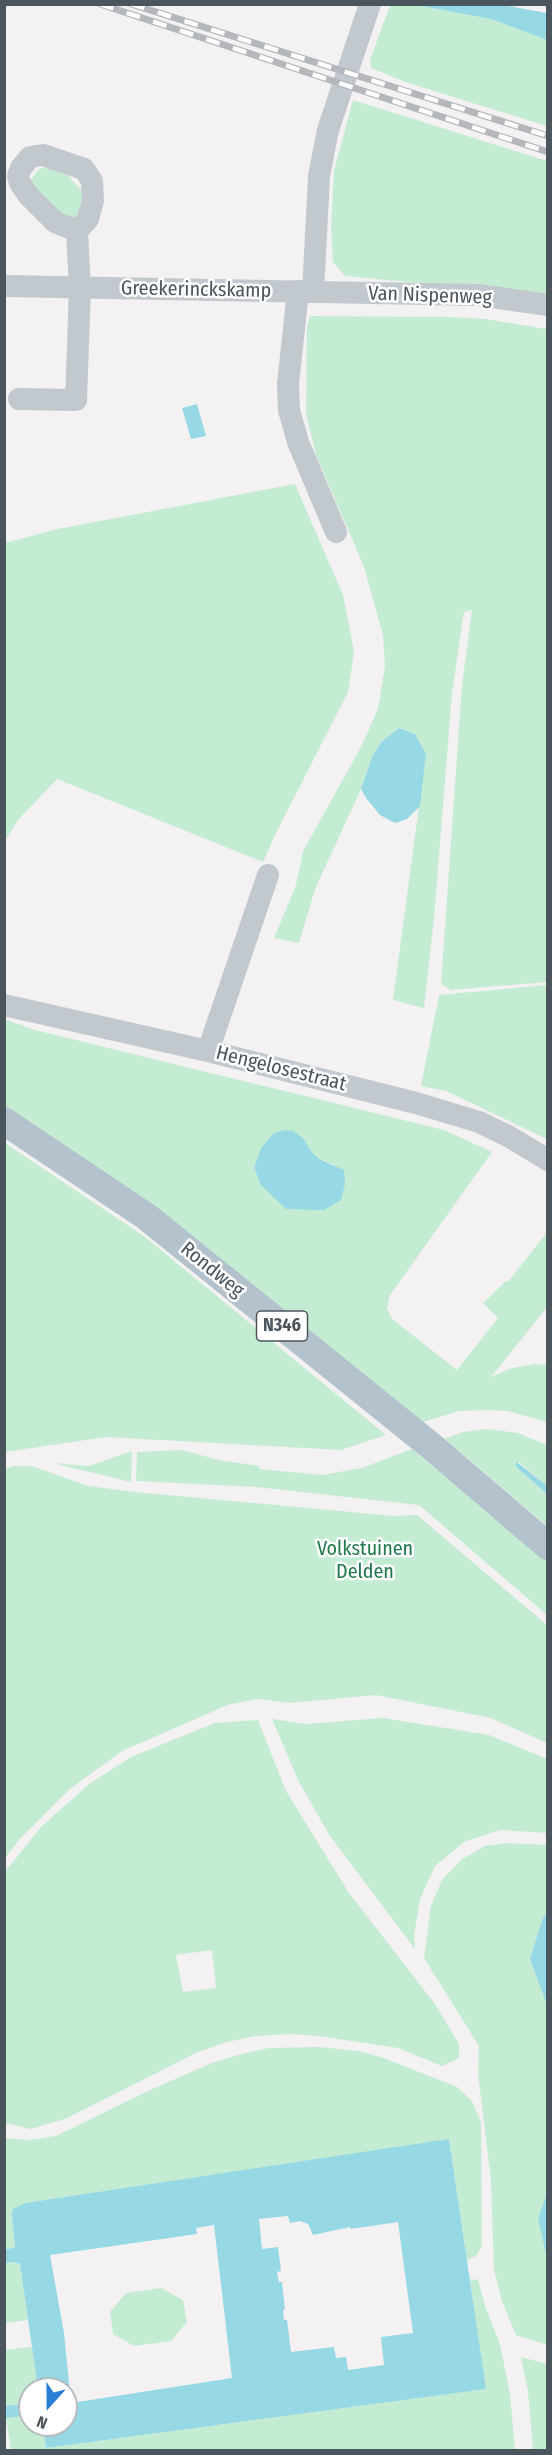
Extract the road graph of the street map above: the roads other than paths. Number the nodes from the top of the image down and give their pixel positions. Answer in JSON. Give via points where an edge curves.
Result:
{"nodes":[{"id":1,"x":370,"y":4,"type":"edge"},
{"id":2,"x":77,"y":231,"type":"dead end"},
{"id":3,"x":4,"y":286,"type":"edge"},
{"id":4,"x":80,"y":288,"type":"junction"},
{"id":5,"x":305,"y":292,"type":"junction"},
{"id":6,"x":548,"y":305,"type":"edge"},
{"id":7,"x":19,"y":399,"type":"dead end"},
{"id":8,"x":336,"y":532,"type":"dead end"},
{"id":9,"x":268,"y":875,"type":"dead end"},
{"id":10,"x":4,"y":1005,"type":"edge"},
{"id":11,"x":208,"y":1051,"type":"junction"},
{"id":12,"x":4,"y":1121,"type":"edge"},
{"id":13,"x":548,"y":1160,"type":"edge"},
{"id":14,"x":548,"y":1546,"type":"edge"}],
"edges":[{"from":1,"to":5,"type":"street","via":[[336,103],[324,153]]},
{"from":2,"to":4,"type":"street"},
{"from":3,"to":4,"type":"street","name":"Greekerinckskamp"},
{"from":4,"to":5,"type":"street","name":"Greekerinckskamp"},
{"from":4,"to":7,"type":"street","via":[[76,400]]},
{"from":5,"to":6,"type":"street","name":"Van Nispenweg","via":[[478,295]]},
{"from":5,"to":8,"type":"street","via":[[288,384],[290,410],[297,442]]},
{"from":9,"to":11,"type":"street"},
{"from":10,"to":11,"type":"street","name":"Hengelosestraat"},
{"from":11,"to":13,"type":"street","name":"Hengelosestraat","via":[[416,1102],[479,1122]]},
{"from":12,"to":14,"type":"main road","name":"Rondweg","number":"N346","via":[[147,1217],[431,1446]]}]}
